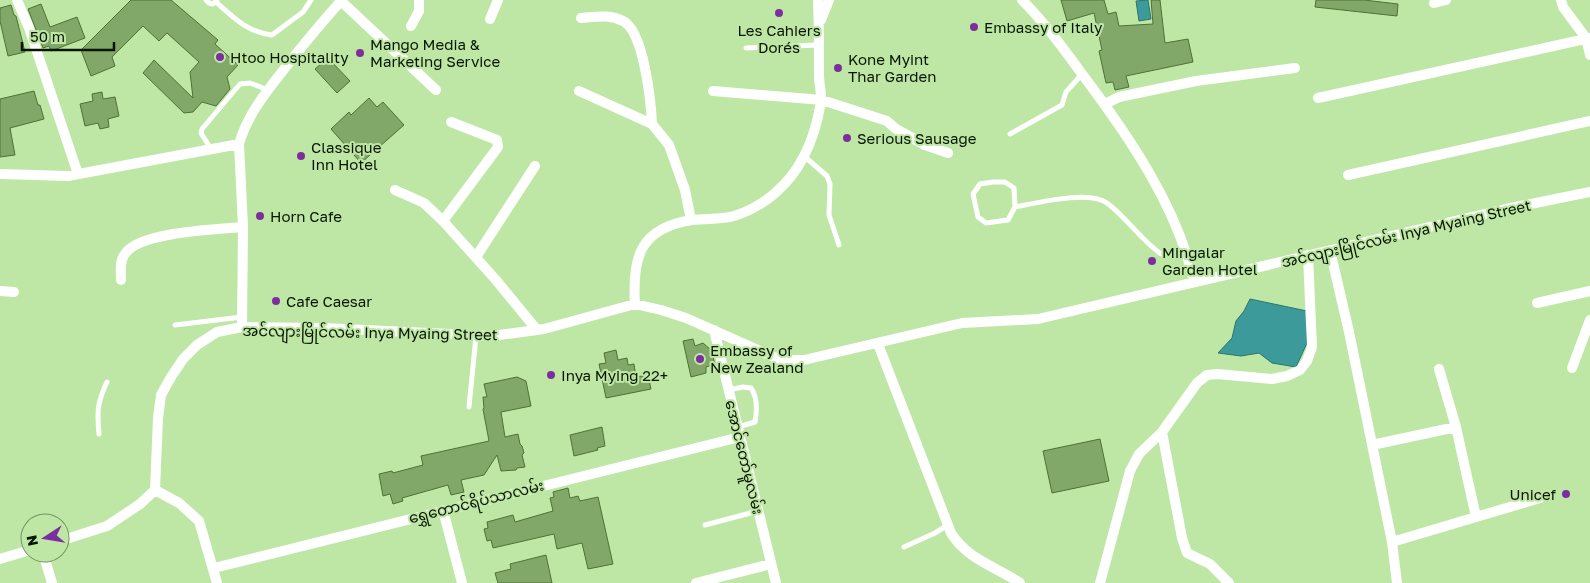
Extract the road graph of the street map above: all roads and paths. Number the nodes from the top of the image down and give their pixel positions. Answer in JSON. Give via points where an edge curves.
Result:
{"nodes":[{"id":1,"x":17,"y":0,"type":"edge"},
{"id":2,"x":206,"y":0,"type":"edge"},
{"id":3,"x":311,"y":0,"type":"edge"},
{"id":4,"x":341,"y":0,"type":"edge"},
{"id":5,"x":419,"y":0,"type":"edge"},
{"id":6,"x":498,"y":0,"type":"edge"},
{"id":7,"x":818,"y":0,"type":"edge"},
{"id":8,"x":830,"y":0,"type":"edge"},
{"id":9,"x":1022,"y":0,"type":"edge"},
{"id":10,"x":1446,"y":0,"type":"edge"},
{"id":11,"x":1561,"y":0,"type":"edge"},
{"id":12,"x":217,"y":1,"type":"edge"},
{"id":13,"x":1434,"y":3,"type":"dead end"},
{"id":14,"x":581,"y":18,"type":"dead end"},
{"id":15,"x":490,"y":20,"type":"dead end"},
{"id":16,"x":819,"y":25,"type":"junction"},
{"id":17,"x":411,"y":26,"type":"dead end"},
{"id":18,"x":1588,"y":38,"type":"edge"},
{"id":19,"x":818,"y":45,"type":"junction"},
{"id":20,"x":746,"y":48,"type":"dead end"},
{"id":21,"x":1590,"y":55,"type":"edge"},
{"id":22,"x":1295,"y":68,"type":"dead end"},
{"id":23,"x":1082,"y":74,"type":"junction"},
{"id":24,"x":268,"y":90,"type":"junction"},
{"id":25,"x":436,"y":90,"type":"dead end"},
{"id":26,"x":579,"y":91,"type":"dead end"},
{"id":27,"x":713,"y":91,"type":"dead end"},
{"id":28,"x":1318,"y":98,"type":"dead end"},
{"id":29,"x":822,"y":100,"type":"junction"},
{"id":30,"x":1105,"y":104,"type":"junction"},
{"id":31,"x":1590,"y":121,"type":"edge"},
{"id":32,"x":451,"y":122,"type":"dead end"},
{"id":33,"x":652,"y":124,"type":"junction"},
{"id":34,"x":1010,"y":134,"type":"dead end"},
{"id":35,"x":239,"y":144,"type":"junction"},
{"id":36,"x":211,"y":150,"type":"junction"},
{"id":37,"x":948,"y":153,"type":"dead end"},
{"id":38,"x":804,"y":156,"type":"junction"},
{"id":39,"x":535,"y":166,"type":"dead end"},
{"id":40,"x":0,"y":174,"type":"edge"},
{"id":41,"x":78,"y":174,"type":"junction"},
{"id":42,"x":1348,"y":175,"type":"dead end"},
{"id":43,"x":395,"y":190,"type":"dead end"},
{"id":44,"x":1590,"y":192,"type":"edge"},
{"id":45,"x":1015,"y":207,"type":"junction"},
{"id":46,"x":444,"y":220,"type":"junction"},
{"id":47,"x":691,"y":220,"type":"junction"},
{"id":48,"x":243,"y":227,"type":"junction"},
{"id":49,"x":839,"y":245,"type":"dead end"},
{"id":50,"x":1185,"y":250,"type":"junction"},
{"id":51,"x":1330,"y":250,"type":"junction"},
{"id":52,"x":1308,"y":255,"type":"junction"},
{"id":53,"x":476,"y":257,"type":"junction"},
{"id":54,"x":121,"y":280,"type":"dead end"},
{"id":55,"x":1194,"y":282,"type":"junction"},
{"id":56,"x":0,"y":291,"type":"edge"},
{"id":57,"x":1590,"y":291,"type":"edge"},
{"id":58,"x":14,"y":292,"type":"dead end"},
{"id":59,"x":1537,"y":303,"type":"dead end"},
{"id":60,"x":635,"y":304,"type":"junction"},
{"id":61,"x":1590,"y":320,"type":"edge"},
{"id":62,"x":242,"y":322,"type":"junction"},
{"id":63,"x":175,"y":325,"type":"dead end"},
{"id":64,"x":537,"y":330,"type":"junction"},
{"id":65,"x":714,"y":330,"type":"junction"},
{"id":66,"x":476,"y":336,"type":"junction"},
{"id":67,"x":878,"y":344,"type":"junction"},
{"id":68,"x":1572,"y":368,"type":"dead end"},
{"id":69,"x":1439,"y":369,"type":"dead end"},
{"id":70,"x":107,"y":382,"type":"dead end"},
{"id":71,"x":728,"y":390,"type":"junction"},
{"id":72,"x":469,"y":407,"type":"dead end"},
{"id":73,"x":1456,"y":427,"type":"junction"},
{"id":74,"x":738,"y":432,"type":"junction"},
{"id":75,"x":1162,"y":432,"type":"junction"},
{"id":76,"x":99,"y":434,"type":"dead end"},
{"id":77,"x":1372,"y":445,"type":"junction"},
{"id":78,"x":155,"y":490,"type":"junction"},
{"id":79,"x":1540,"y":498,"type":"dead end"},
{"id":80,"x":444,"y":510,"type":"junction"},
{"id":81,"x":758,"y":511,"type":"junction"},
{"id":82,"x":1476,"y":517,"type":"junction"},
{"id":83,"x":705,"y":524,"type":"dead end"},
{"id":84,"x":948,"y":524,"type":"junction"},
{"id":85,"x":70,"y":538,"type":"edge"},
{"id":86,"x":1392,"y":542,"type":"junction"},
{"id":87,"x":904,"y":547,"type":"dead end"},
{"id":88,"x":20,"y":553,"type":"edge"},
{"id":89,"x":0,"y":559,"type":"edge"},
{"id":90,"x":45,"y":563,"type":"edge"},
{"id":91,"x":771,"y":564,"type":"junction"},
{"id":92,"x":214,"y":568,"type":"junction"},
{"id":93,"x":52,"y":583,"type":"edge"},
{"id":94,"x":217,"y":583,"type":"edge"},
{"id":95,"x":462,"y":583,"type":"edge"},
{"id":96,"x":696,"y":583,"type":"edge"},
{"id":97,"x":776,"y":583,"type":"edge"},
{"id":98,"x":1020,"y":583,"type":"edge"},
{"id":99,"x":1100,"y":583,"type":"edge"},
{"id":100,"x":1229,"y":583,"type":"edge"},
{"id":101,"x":1397,"y":583,"type":"edge"}],
"edges":[{"from":1,"to":41,"type":"street"},
{"from":2,"to":12,"type":"lane","via":[[209,3]]},
{"from":3,"to":12,"type":"lane","via":[[303,12],[272,35],[258,34],[242,25]]},
{"from":4,"to":24,"type":"street"},
{"from":4,"to":25,"type":"street"},
{"from":5,"to":17,"type":"street","via":[[419,11]]},
{"from":6,"to":15,"type":"street"},
{"from":7,"to":16,"type":"street"},
{"from":8,"to":16,"type":"street"},
{"from":9,"to":23,"type":"street"},
{"from":10,"to":13,"type":"street"},
{"from":11,"to":18,"type":"street"},
{"from":14,"to":33,"type":"street","via":[[609,16],[631,26],[644,65]]},
{"from":16,"to":19,"type":"street"},
{"from":18,"to":21,"type":"street"},
{"from":18,"to":28,"type":"street"},
{"from":19,"to":20,"type":"lane"},
{"from":19,"to":29,"type":"street"},
{"from":22,"to":30,"type":"street","via":[[1196,81],[1119,97]]},
{"from":23,"to":30,"type":"street"},
{"from":23,"to":34,"type":"lane","via":[[1066,92],[1062,105]]},
{"from":24,"to":35,"type":"street","via":[[243,127]]},
{"from":24,"to":36,"type":"lane","via":[[250,83],[240,84],[202,129]]},
{"from":26,"to":33,"type":"street"},
{"from":27,"to":29,"type":"street"},
{"from":29,"to":37,"type":"street","via":[[887,121],[925,145]]},
{"from":29,"to":38,"type":"street"},
{"from":30,"to":50,"type":"street","via":[[1149,174]]},
{"from":31,"to":42,"type":"street"},
{"from":32,"to":46,"type":"street","via":[[497,140],[498,146]]},
{"from":33,"to":47,"type":"street","via":[[669,145],[685,190]]},
{"from":35,"to":36,"type":"street"},
{"from":35,"to":48,"type":"street"},
{"from":36,"to":41,"type":"street"},
{"from":38,"to":47,"type":"street","via":[[788,180],[765,202],[733,216]]},
{"from":38,"to":49,"type":"lane","via":[[826,176],[830,184],[829,215]]},
{"from":39,"to":53,"type":"street"},
{"from":40,"to":41,"type":"street"},
{"from":43,"to":46,"type":"street","via":[[424,203]]},
{"from":44,"to":51,"type":"street","name":"အင်လျားမြိုင်လမ်း Inya Myaing Street"},
{"from":45,"to":45,"type":"lane","via":[[1008,220],[986,223],[978,217],[973,194],[980,184],[1005,182],[1014,188]]},
{"from":45,"to":50,"type":"lane","via":[[1088,197],[1106,202],[1161,254]]},
{"from":46,"to":53,"type":"street"},
{"from":47,"to":60,"type":"street","via":[[661,230],[640,250],[634,285]]},
{"from":48,"to":54,"type":"street","via":[[174,234],[138,243],[125,253]]},
{"from":48,"to":62,"type":"street"},
{"from":50,"to":55,"type":"street"},
{"from":51,"to":52,"type":"street","name":"အင်လျားမြိုင်လမ်း Inya Myaing Street"},
{"from":51,"to":77,"type":"street"},
{"from":52,"to":55,"type":"street","name":"အင်လျားမြိုင်လမ်း Inya Myaing Street"},
{"from":52,"to":75,"type":"street","via":[[1312,347],[1300,370],[1272,378],[1208,375],[1196,383]]},
{"from":53,"to":64,"type":"street"},
{"from":55,"to":67,"type":"street","name":"အင်လျားမြိုင်လမ်း Inya Myaing Street","via":[[1038,319],[962,323]]},
{"from":56,"to":58,"type":"street"},
{"from":57,"to":59,"type":"street"},
{"from":60,"to":64,"type":"street","name":"အင်လျားမြိုင်လမ်း Inya Myaing Street"},
{"from":60,"to":65,"type":"street","name":"အင်လျားမြိုင်လမ်း Inya Myaing Street","via":[[686,318]]},
{"from":61,"to":68,"type":"street"},
{"from":62,"to":63,"type":"lane"},
{"from":62,"to":66,"type":"street","name":"အင်လျားမြိုင်လမ်း Inya Myaing Street"},
{"from":62,"to":78,"type":"street","name":"အင်လျားမြိုင်လမ်း Inya Myaing Street","via":[[197,345],[170,377],[161,395]]},
{"from":64,"to":66,"type":"street","name":"အင်လျားမြိုင်လမ်း Inya Myaing Street"},
{"from":65,"to":67,"type":"street","name":"အင်လျားမြိုင်လမ်း Inya Myaing Street","via":[[776,358],[790,360],[804,360]]},
{"from":65,"to":71,"type":"street","name":"အောင်တော်မူလမ်း"},
{"from":66,"to":72,"type":"lane"},
{"from":67,"to":84,"type":"street"},
{"from":69,"to":73,"type":"street"},
{"from":70,"to":76,"type":"lane","via":[[99,397]]},
{"from":71,"to":74,"type":"street","name":"အောင်တော်မူလမ်း"},
{"from":71,"to":74,"type":"lane","via":[[751,388],[755,394],[755,422]]},
{"from":73,"to":77,"type":"street"},
{"from":73,"to":82,"type":"street"},
{"from":74,"to":80,"type":"street","name":"ရွှေတောင်ရိပ်သာလမ်း"},
{"from":74,"to":81,"type":"street","name":"အောင်တော်မူလမ်း"},
{"from":75,"to":99,"type":"street","via":[[1139,454],[1130,471]]},
{"from":75,"to":100,"type":"street","via":[[1187,553],[1210,564]]},
{"from":77,"to":86,"type":"street"},
{"from":78,"to":85,"type":"street","via":[[107,526]]},
{"from":78,"to":92,"type":"street","via":[[179,503],[198,521]]},
{"from":79,"to":82,"type":"street"},
{"from":80,"to":92,"type":"street","name":"ရွှေတောင်ရိပ်သာလမ်း"},
{"from":80,"to":95,"type":"street"},
{"from":81,"to":83,"type":"lane"},
{"from":81,"to":91,"type":"street","name":"အောင်တော်မူလမ်း"},
{"from":82,"to":86,"type":"street"},
{"from":84,"to":87,"type":"lane"},
{"from":84,"to":98,"type":"street","via":[[959,545],[987,566]]},
{"from":86,"to":101,"type":"street"},
{"from":88,"to":89,"type":"street"},
{"from":90,"to":93,"type":"street"},
{"from":91,"to":96,"type":"street"},
{"from":91,"to":97,"type":"street","name":"အောင်တော်မူလမ်း"},
{"from":92,"to":94,"type":"street"}]}
